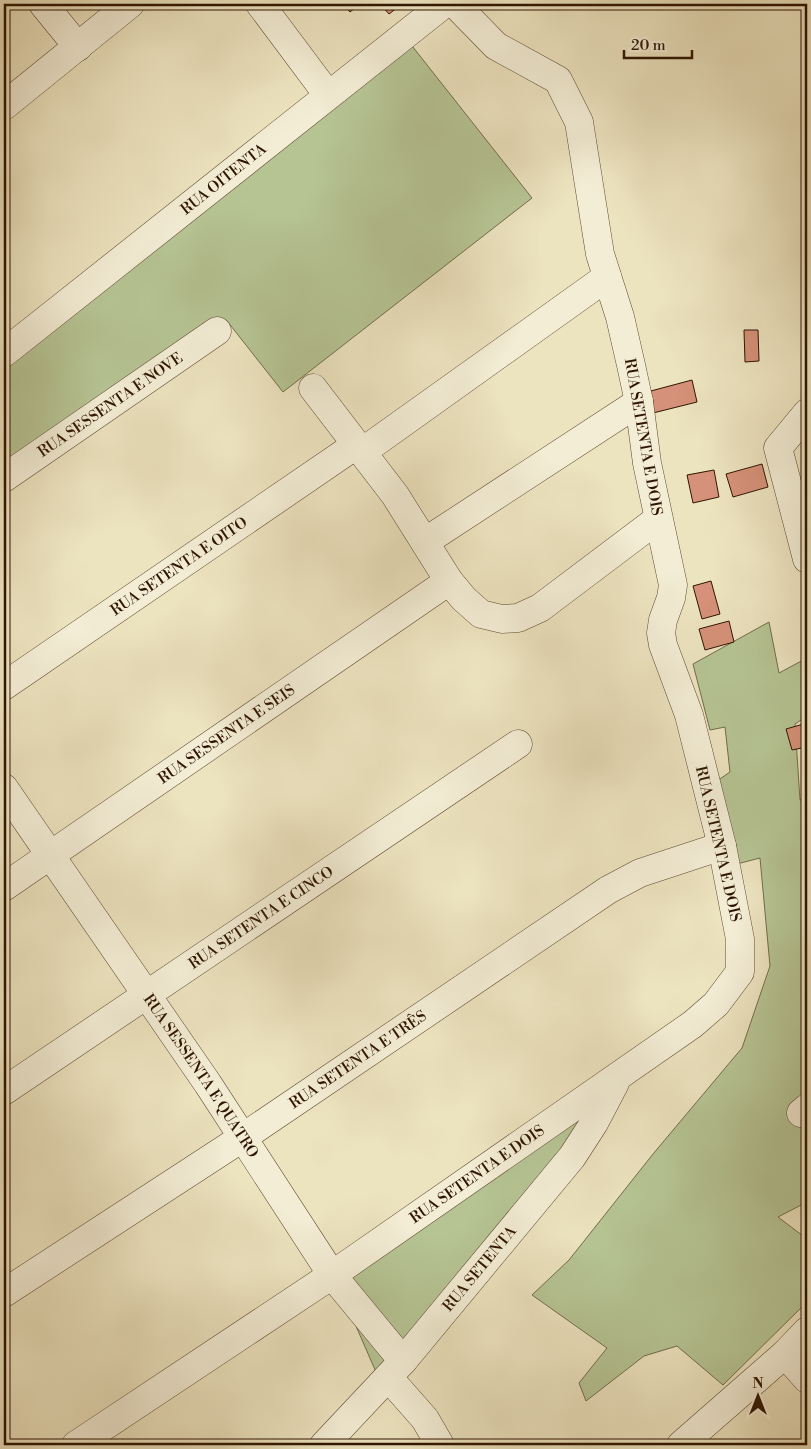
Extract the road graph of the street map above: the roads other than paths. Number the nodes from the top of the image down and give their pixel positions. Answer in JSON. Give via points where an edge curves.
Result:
{"nodes":[{"id":1,"x":43,"y":4,"type":"edge"},
{"id":2,"x":130,"y":4,"type":"edge"},
{"id":3,"x":260,"y":4,"type":"edge"},
{"id":4,"x":444,"y":4,"type":"edge"},
{"id":5,"x":455,"y":4,"type":"edge"},
{"id":6,"x":78,"y":47,"type":"junction"},
{"id":7,"x":328,"y":94,"type":"junction"},
{"id":8,"x":4,"y":106,"type":"edge"},
{"id":9,"x":607,"y":277,"type":"junction"},
{"id":10,"x":217,"y":331,"type":"dead end"},
{"id":11,"x":4,"y":354,"type":"edge"},
{"id":12,"x":313,"y":388,"type":"dead end"},
{"id":13,"x":639,"y":402,"type":"junction"},
{"id":14,"x":807,"y":413,"type":"edge"},
{"id":15,"x":358,"y":449,"type":"junction"},
{"id":16,"x":4,"y":478,"type":"edge"},
{"id":17,"x":658,"y":519,"type":"junction"},
{"id":18,"x":426,"y":541,"type":"junction"},
{"id":19,"x":807,"y":559,"type":"edge"},
{"id":20,"x":449,"y":581,"type":"junction"},
{"id":21,"x":4,"y":686,"type":"edge"},
{"id":22,"x":518,"y":744,"type":"dead end"},
{"id":23,"x":4,"y":788,"type":"edge"},
{"id":24,"x":722,"y":846,"type":"junction"},
{"id":25,"x":50,"y":856,"type":"junction"},
{"id":26,"x":4,"y":887,"type":"edge"},
{"id":27,"x":146,"y":994,"type":"junction"},
{"id":28,"x":618,"y":1078,"type":"junction"},
{"id":29,"x":4,"y":1091,"type":"edge"},
{"id":30,"x":242,"y":1138,"type":"junction"},
{"id":31,"x":332,"y":1276,"type":"junction"},
{"id":32,"x":4,"y":1293,"type":"edge"},
{"id":33,"x":807,"y":1331,"type":"edge"},
{"id":34,"x":784,"y":1354,"type":"junction"},
{"id":35,"x":395,"y":1369,"type":"junction"},
{"id":36,"x":807,"y":1379,"type":"edge"},
{"id":37,"x":76,"y":1445,"type":"edge"},
{"id":38,"x":324,"y":1445,"type":"edge"},
{"id":39,"x":440,"y":1445,"type":"edge"},
{"id":40,"x":681,"y":1445,"type":"edge"}],
"edges":[{"from":1,"to":6,"type":"street"},
{"from":2,"to":6,"type":"street"},
{"from":3,"to":7,"type":"street"},
{"from":4,"to":7,"type":"street","name":"RUA OITENTA"},
{"from":5,"to":9,"type":"street","name":"RUA SETENTA E DOIS","via":[[496,46],[543,70],[558,80],[563,88],[579,122],[600,254]]},
{"from":6,"to":8,"type":"street"},
{"from":7,"to":11,"type":"street","name":"RUA OITENTA"},
{"from":9,"to":13,"type":"street","name":"RUA SETENTA E DOIS","via":[[620,317]]},
{"from":9,"to":15,"type":"street","name":"RUA SETENTA E OITO"},
{"from":10,"to":16,"type":"street","name":"RUA SESSENTA E NOVE"},
{"from":12,"to":15,"type":"street"},
{"from":13,"to":17,"type":"street","name":"RUA SETENTA E DOIS"},
{"from":13,"to":18,"type":"street"},
{"from":14,"to":19,"type":"street","via":[[778,448]]},
{"from":15,"to":18,"type":"street"},
{"from":15,"to":21,"type":"street","name":"RUA SETENTA E OITO"},
{"from":17,"to":20,"type":"street","via":[[540,608],[518,618],[502,619],[482,614]]},
{"from":17,"to":24,"type":"street","name":"RUA SETENTA E DOIS","via":[[673,585],[662,626],[663,646],[689,715]]},
{"from":18,"to":20,"type":"street"},
{"from":20,"to":25,"type":"street","name":"RUA SESSENTA E SEIS"},
{"from":22,"to":27,"type":"street","name":"RUA SETENTA E CINCO"},
{"from":23,"to":25,"type":"street","name":"RUA SESSENTA E QUATRO"},
{"from":24,"to":28,"type":"street","name":"RUA SETENTA E DOIS","via":[[740,939],[740,972],[716,1004],[693,1024]]},
{"from":24,"to":30,"type":"street","name":"RUA SETENTA E TRÊS","via":[[640,873],[608,890]]},
{"from":25,"to":26,"type":"street","name":"RUA SESSENTA E SEIS"},
{"from":25,"to":27,"type":"street","name":"RUA SESSENTA E QUATRO"},
{"from":27,"to":29,"type":"street","name":"RUA SETENTA E CINCO"},
{"from":27,"to":30,"type":"street","name":"RUA SESSENTA E QUATRO"},
{"from":28,"to":31,"type":"street","name":"RUA SETENTA E DOIS"},
{"from":28,"to":35,"type":"street","name":"RUA SETENTA","via":[[572,1157]]},
{"from":30,"to":31,"type":"street","name":"RUA SESSENTA E QUATRO"},
{"from":30,"to":32,"type":"street","name":"RUA SETENTA E TRÊS"},
{"from":31,"to":35,"type":"street","name":"RUA SESSENTA E QUATRO"},
{"from":31,"to":37,"type":"street","name":"RUA SETENTA E DOIS"},
{"from":33,"to":34,"type":"street"},
{"from":34,"to":36,"type":"street"},
{"from":34,"to":40,"type":"street"},
{"from":35,"to":38,"type":"street","name":"RUA SETENTA"},
{"from":35,"to":39,"type":"street","name":"RUA SESSENTA E QUATRO"}]}
